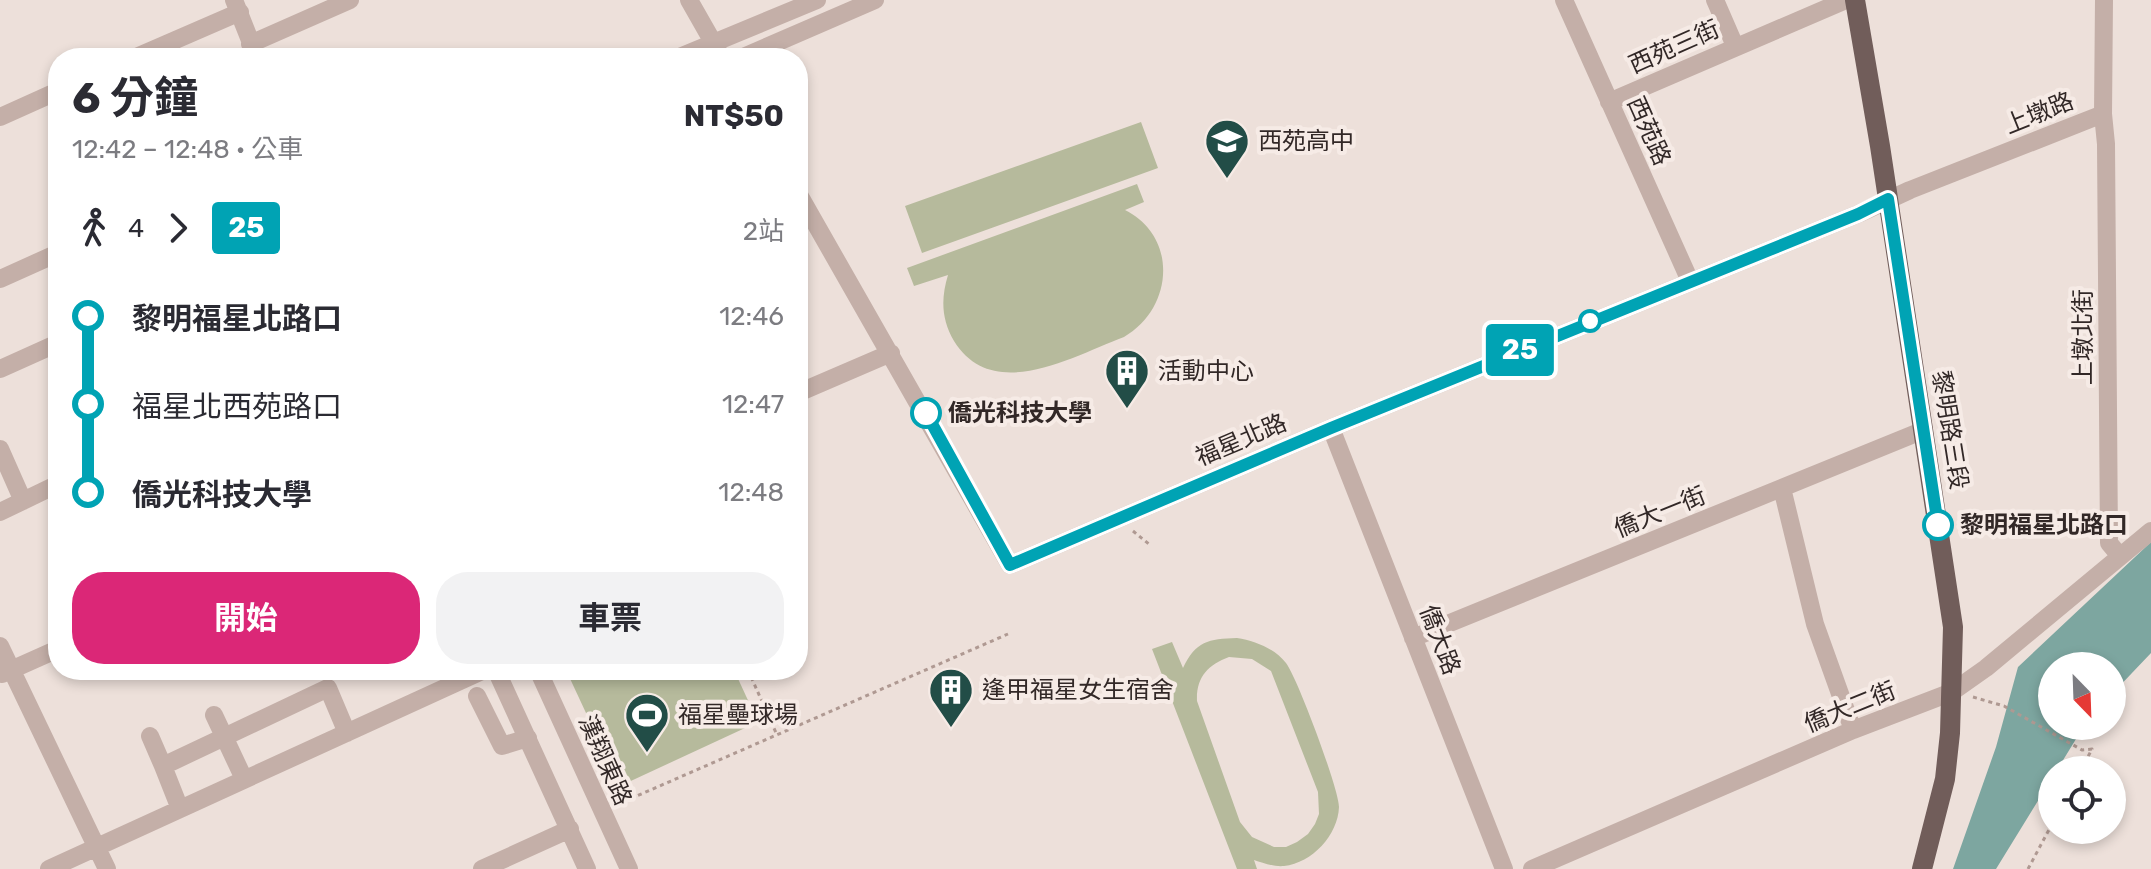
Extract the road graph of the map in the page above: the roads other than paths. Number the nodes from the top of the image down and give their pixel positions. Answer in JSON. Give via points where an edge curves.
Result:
{"nodes":[{"id":1,"x":350,"y":0,"type":"edge"},
{"id":2,"x":689,"y":0,"type":"edge"},
{"id":3,"x":817,"y":0,"type":"edge"},
{"id":4,"x":875,"y":0,"type":"edge"},
{"id":5,"x":1564,"y":0,"type":"edge"},
{"id":6,"x":1715,"y":0,"type":"edge"},
{"id":7,"x":1846,"y":0,"type":"edge"},
{"id":8,"x":1855,"y":0,"type":"edge"},
{"id":9,"x":2104,"y":0,"type":"edge"},
{"id":10,"x":237,"y":6,"type":"edge"},
{"id":11,"x":1735,"y":46,"type":"junction"},
{"id":12,"x":154,"y":48,"type":"edge"},
{"id":13,"x":253,"y":48,"type":"edge"},
{"id":14,"x":260,"y":48,"type":"edge"},
{"id":15,"x":717,"y":48,"type":"edge"},
{"id":16,"x":722,"y":48,"type":"edge"},
{"id":17,"x":764,"y":48,"type":"edge"},
{"id":18,"x":48,"y":95,"type":"edge"},
{"id":19,"x":1609,"y":102,"type":"junction"},
{"id":20,"x":2103,"y":114,"type":"junction"},
{"id":21,"x":0,"y":117,"type":"edge"},
{"id":22,"x":1888,"y":199,"type":"junction"},
{"id":23,"x":808,"y":210,"type":"edge"},
{"id":24,"x":48,"y":257,"type":"edge"},
{"id":25,"x":0,"y":279,"type":"edge"},
{"id":26,"x":1690,"y":281,"type":"junction"},
{"id":27,"x":48,"y":347,"type":"edge"},
{"id":28,"x":891,"y":353,"type":"junction"},
{"id":29,"x":0,"y":369,"type":"edge"},
{"id":30,"x":808,"y":389,"type":"edge"},
{"id":31,"x":1331,"y":428,"type":"junction"},
{"id":32,"x":1924,"y":430,"type":"junction"},
{"id":33,"x":0,"y":449,"type":"edge"},
{"id":34,"x":1782,"y":488,"type":"junction"},
{"id":35,"x":48,"y":489,"type":"edge"},
{"id":36,"x":23,"y":501,"type":"junction"},
{"id":37,"x":0,"y":512,"type":"edge"},
{"id":38,"x":2151,"y":531,"type":"edge"},
{"id":39,"x":2119,"y":555,"type":"junction"},
{"id":40,"x":1413,"y":638,"type":"junction"},
{"id":41,"x":0,"y":646,"type":"edge"},
{"id":42,"x":48,"y":653,"type":"edge"},
{"id":43,"x":6,"y":672,"type":"edge"},
{"id":44,"x":462,"y":680,"type":"edge"},
{"id":45,"x":501,"y":680,"type":"edge"},
{"id":46,"x":543,"y":680,"type":"edge"},
{"id":47,"x":1952,"y":692,"type":"junction"},
{"id":48,"x":477,"y":696,"type":"dead end"},
{"id":49,"x":214,"y":715,"type":"dead end"},
{"id":50,"x":1853,"y":730,"type":"junction"},
{"id":51,"x":347,"y":733,"type":"junction"},
{"id":52,"x":150,"y":736,"type":"dead end"},
{"id":53,"x":528,"y":738,"type":"junction"},
{"id":54,"x":225,"y":739,"type":"junction"},
{"id":55,"x":163,"y":766,"type":"junction"},
{"id":56,"x":244,"y":779,"type":"junction"},
{"id":57,"x":180,"y":809,"type":"junction"},
{"id":58,"x":570,"y":829,"type":"junction"},
{"id":59,"x":96,"y":847,"type":"junction"},
{"id":60,"x":49,"y":869,"type":"edge"},
{"id":61,"x":107,"y":869,"type":"edge"},
{"id":62,"x":482,"y":869,"type":"edge"},
{"id":63,"x":587,"y":869,"type":"edge"},
{"id":64,"x":629,"y":869,"type":"edge"},
{"id":65,"x":1504,"y":869,"type":"edge"},
{"id":66,"x":1532,"y":869,"type":"edge"},
{"id":67,"x":1922,"y":869,"type":"edge"}],
"edges":[{"from":1,"to":14,"type":"street"},
{"from":2,"to":15,"type":"street"},
{"from":3,"to":16,"type":"street"},
{"from":4,"to":17,"type":"street"},
{"from":5,"to":19,"type":"street","name":"西苑路"},
{"from":6,"to":11,"type":"street"},
{"from":7,"to":11,"type":"street","name":"西苑三街"},
{"from":8,"to":22,"type":"main road","name":"黎明路三段"},
{"from":9,"to":20,"type":"street","name":"上墩路"},
{"from":10,"to":12,"type":"street"},
{"from":10,"to":13,"type":"street"},
{"from":11,"to":19,"type":"street","name":"西苑三街"},
{"from":18,"to":21,"type":"street"},
{"from":19,"to":26,"type":"street","name":"西苑路"},
{"from":20,"to":22,"type":"street","name":"上墩路"},
{"from":20,"to":39,"type":"street","name":"上墩北街","via":[[2109,543]]},
{"from":22,"to":26,"type":"street","name":"福星北路"},
{"from":22,"to":32,"type":"main road","name":"黎明路三段"},
{"from":23,"to":28,"type":"street","name":"福星北路"},
{"from":24,"to":25,"type":"street"},
{"from":26,"to":31,"type":"street","name":"福星北路"},
{"from":27,"to":29,"type":"street"},
{"from":28,"to":30,"type":"street"},
{"from":28,"to":31,"type":"street","name":"福星北路","via":[[1010,565]]},
{"from":31,"to":40,"type":"street","name":"僑大路"},
{"from":32,"to":34,"type":"street","name":"僑大一街"},
{"from":32,"to":47,"type":"main road","name":"黎明路三段","via":[[1953,627]]},
{"from":33,"to":36,"type":"street"},
{"from":34,"to":40,"type":"street","name":"僑大一街"},
{"from":34,"to":50,"type":"street","via":[[1815,624]]},
{"from":35,"to":36,"type":"street"},
{"from":36,"to":37,"type":"street"},
{"from":38,"to":39,"type":"street","name":"僑大二街"},
{"from":39,"to":47,"type":"street","name":"僑大二街"},
{"from":40,"to":65,"type":"street","name":"僑大路"},
{"from":41,"to":43,"type":"street"},
{"from":42,"to":43,"type":"street"},
{"from":43,"to":59,"type":"street"},
{"from":44,"to":51,"type":"street"},
{"from":45,"to":53,"type":"street"},
{"from":46,"to":64,"type":"street","name":"漢翔東路"},
{"from":47,"to":50,"type":"street","name":"僑大二街"},
{"from":47,"to":67,"type":"main road","name":"黎明路三段","via":[[1945,779]]},
{"from":48,"to":53,"type":"street","via":[[502,746]]},
{"from":49,"to":54,"type":"street"},
{"from":50,"to":66,"type":"street","name":"僑大二街"},
{"from":51,"to":54,"type":"street","via":[[328,688]]},
{"from":51,"to":56,"type":"street"},
{"from":52,"to":55,"type":"street"},
{"from":53,"to":58,"type":"street"},
{"from":54,"to":55,"type":"street"},
{"from":54,"to":56,"type":"street"},
{"from":55,"to":57,"type":"street"},
{"from":56,"to":57,"type":"street"},
{"from":57,"to":59,"type":"street"},
{"from":58,"to":62,"type":"street"},
{"from":58,"to":63,"type":"street"},
{"from":59,"to":60,"type":"street"},
{"from":59,"to":61,"type":"street"}]}
